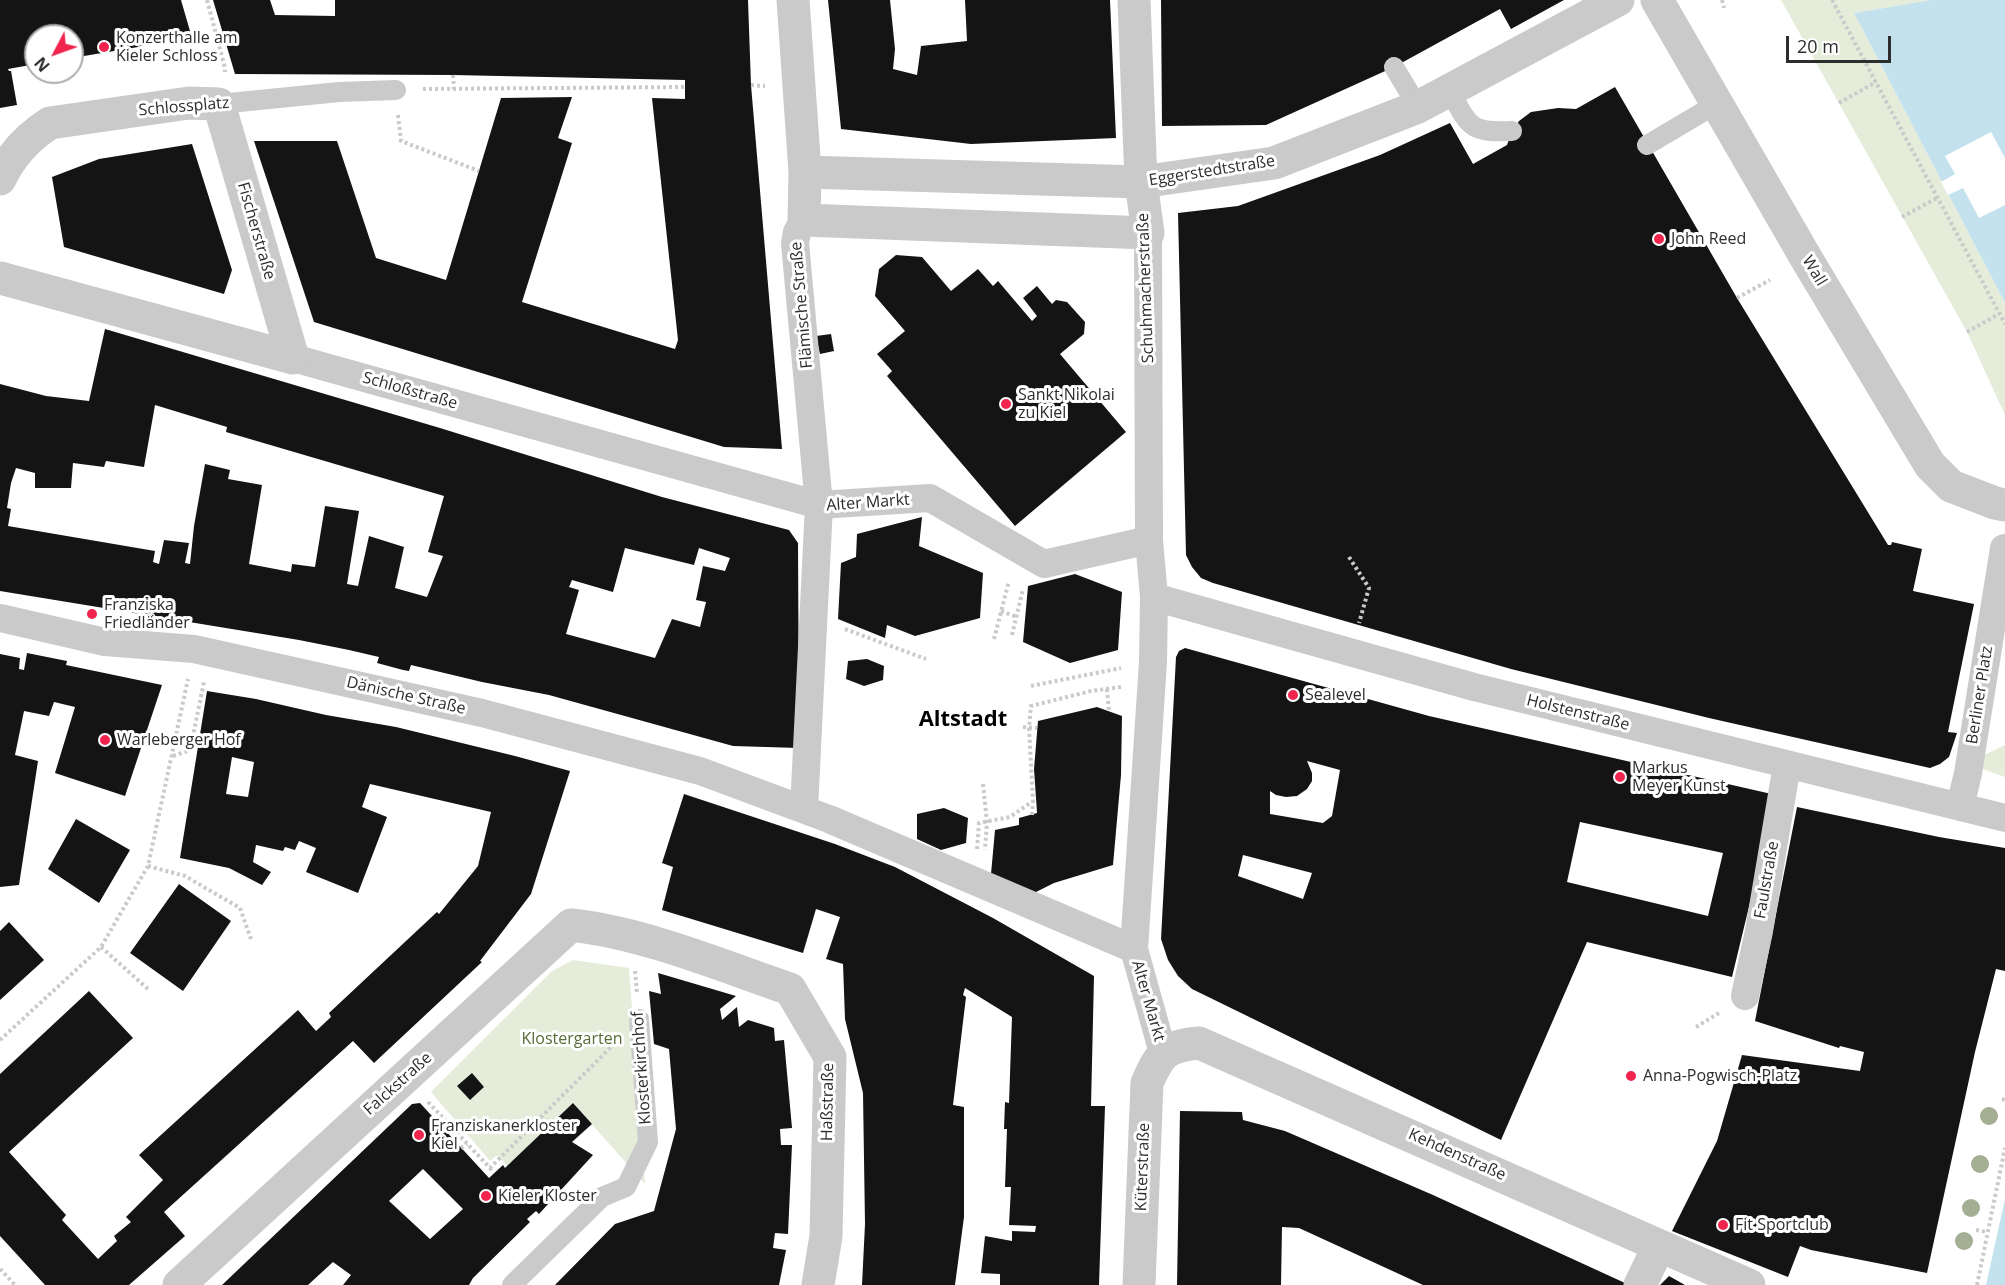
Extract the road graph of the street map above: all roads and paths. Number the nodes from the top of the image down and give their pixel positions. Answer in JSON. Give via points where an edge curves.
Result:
{"nodes":[{"id":1,"x":207,"y":0,"type":"edge"},
{"id":2,"x":793,"y":0,"type":"edge"},
{"id":3,"x":1134,"y":0,"type":"edge"},
{"id":4,"x":1618,"y":0,"type":"edge"},
{"id":5,"x":1657,"y":0,"type":"edge"},
{"id":6,"x":1722,"y":0,"type":"edge"},
{"id":7,"x":1832,"y":0,"type":"edge"},
{"id":8,"x":1724,"y":8,"type":"dead end"},
{"id":9,"x":1394,"y":67,"type":"dead end"},
{"id":10,"x":453,"y":75,"type":"dead end"},
{"id":11,"x":1876,"y":82,"type":"junction"},
{"id":12,"x":685,"y":87,"type":"dead end"},
{"id":13,"x":454,"y":88,"type":"junction"},
{"id":14,"x":396,"y":90,"type":"junction"},
{"id":15,"x":1450,"y":91,"type":"junction"},
{"id":16,"x":1718,"y":103,"type":"junction"},
{"id":17,"x":1839,"y":103,"type":"dead end"},
{"id":18,"x":219,"y":104,"type":"junction"},
{"id":19,"x":1418,"y":107,"type":"junction"},
{"id":20,"x":1512,"y":131,"type":"dead end"},
{"id":21,"x":1647,"y":145,"type":"dead end"},
{"id":22,"x":480,"y":171,"type":"dead end"},
{"id":23,"x":805,"y":172,"type":"junction"},
{"id":24,"x":0,"y":179,"type":"edge"},
{"id":25,"x":1140,"y":182,"type":"junction"},
{"id":26,"x":1937,"y":198,"type":"junction"},
{"id":27,"x":1902,"y":217,"type":"dead end"},
{"id":28,"x":804,"y":220,"type":"junction"},
{"id":29,"x":1148,"y":233,"type":"junction"},
{"id":30,"x":0,"y":278,"type":"edge"},
{"id":31,"x":1770,"y":280,"type":"dead end"},
{"id":32,"x":1737,"y":298,"type":"dead end"},
{"id":33,"x":1999,"y":314,"type":"junction"},
{"id":34,"x":2005,"y":324,"type":"edge"},
{"id":35,"x":1967,"y":332,"type":"dead end"},
{"id":36,"x":293,"y":358,"type":"junction"},
{"id":37,"x":819,"y":505,"type":"junction"},
{"id":38,"x":2005,"y":505,"type":"edge"},
{"id":39,"x":1149,"y":540,"type":"junction"},
{"id":40,"x":2004,"y":548,"type":"edge"},
{"id":41,"x":1031,"y":556,"type":"junction"},
{"id":42,"x":1350,"y":558,"type":"dead end"},
{"id":43,"x":1007,"y":590,"type":"dead end"},
{"id":44,"x":1154,"y":597,"type":"junction"},
{"id":45,"x":1001,"y":611,"type":"junction"},
{"id":46,"x":1017,"y":616,"type":"junction"},
{"id":47,"x":0,"y":618,"type":"edge"},
{"id":48,"x":814,"y":618,"type":"junction"},
{"id":49,"x":1358,"y":626,"type":"dead end"},
{"id":50,"x":1012,"y":635,"type":"dead end"},
{"id":51,"x":994,"y":639,"type":"dead end"},
{"id":52,"x":210,"y":652,"type":"junction"},
{"id":53,"x":926,"y":659,"type":"dead end"},
{"id":54,"x":1153,"y":662,"type":"junction"},
{"id":55,"x":1031,"y":686,"type":"dead end"},
{"id":56,"x":1107,"y":689,"type":"dead end"},
{"id":57,"x":1091,"y":691,"type":"dead end"},
{"id":58,"x":185,"y":694,"type":"dead end"},
{"id":59,"x":1109,"y":712,"type":"dead end"},
{"id":60,"x":1023,"y":727,"type":"dead end"},
{"id":61,"x":1029,"y":728,"type":"junction"},
{"id":62,"x":1037,"y":728,"type":"dead end"},
{"id":63,"x":172,"y":756,"type":"junction"},
{"id":64,"x":1787,"y":765,"type":"junction"},
{"id":65,"x":983,"y":784,"type":"dead end"},
{"id":66,"x":1034,"y":801,"type":"junction"},
{"id":67,"x":1960,"y":807,"type":"junction"},
{"id":68,"x":804,"y":809,"type":"junction"},
{"id":69,"x":1032,"y":814,"type":"dead end"},
{"id":70,"x":2005,"y":818,"type":"edge"},
{"id":71,"x":987,"y":822,"type":"junction"},
{"id":72,"x":978,"y":846,"type":"dead end"},
{"id":73,"x":985,"y":850,"type":"dead end"},
{"id":74,"x":148,"y":866,"type":"junction"},
{"id":75,"x":632,"y":936,"type":"junction"},
{"id":76,"x":251,"y":939,"type":"dead end"},
{"id":77,"x":100,"y":947,"type":"junction"},
{"id":78,"x":1134,"y":949,"type":"junction"},
{"id":79,"x":149,"y":990,"type":"dead end"},
{"id":80,"x":1745,"y":996,"type":"dead end"},
{"id":81,"x":639,"y":1019,"type":"junction"},
{"id":82,"x":0,"y":1040,"type":"edge"},
{"id":83,"x":1163,"y":1053,"type":"junction"},
{"id":84,"x":406,"y":1077,"type":"junction"},
{"id":85,"x":467,"y":1144,"type":"junction"},
{"id":86,"x":461,"y":1148,"type":"dead end"},
{"id":87,"x":2005,"y":1148,"type":"edge"},
{"id":88,"x":490,"y":1168,"type":"junction"},
{"id":89,"x":494,"y":1173,"type":"dead end"},
{"id":90,"x":1976,"y":1230,"type":"dead end"},
{"id":91,"x":1987,"y":1232,"type":"junction"},
{"id":92,"x":1659,"y":1246,"type":"junction"},
{"id":93,"x":0,"y":1269,"type":"edge"},
{"id":94,"x":15,"y":1285,"type":"edge"},
{"id":95,"x":180,"y":1285,"type":"edge"},
{"id":96,"x":512,"y":1285,"type":"edge"},
{"id":97,"x":818,"y":1285,"type":"edge"},
{"id":98,"x":1139,"y":1285,"type":"edge"},
{"id":99,"x":1640,"y":1285,"type":"edge"},
{"id":100,"x":1749,"y":1285,"type":"edge"},
{"id":101,"x":1977,"y":1285,"type":"edge"}],
"edges":[{"from":1,"to":18,"type":"path","via":[[225,68]]},
{"from":2,"to":23,"type":"street","name":"Flämische Straße"},
{"from":3,"to":25,"type":"street","name":"Schuhmacherstraße"},
{"from":4,"to":15,"type":"street","name":"Eggerstedtstraße"},
{"from":5,"to":16,"type":"street","name":"Wall"},
{"from":6,"to":8,"type":"path"},
{"from":7,"to":11,"type":"path"},
{"from":9,"to":19,"type":"lane"},
{"from":10,"to":13,"type":"path"},
{"from":11,"to":17,"type":"path"},
{"from":11,"to":26,"type":"path"},
{"from":12,"to":13,"type":"path"},
{"from":13,"to":14,"type":"path"},
{"from":14,"to":18,"type":"lane","name":"Schlossplatz"},
{"from":14,"to":22,"type":"path","via":[[401,141]]},
{"from":15,"to":19,"type":"street","name":"Eggerstedtstraße"},
{"from":15,"to":20,"type":"lane","via":[[1468,123],[1488,132]]},
{"from":16,"to":21,"type":"lane"},
{"from":16,"to":38,"type":"street","name":"Wall","via":[[1930,465],[1951,486]]},
{"from":18,"to":24,"type":"street","name":"Schlossplatz","via":[[189,103],[50,123],[32,134],[7,163]]},
{"from":18,"to":36,"type":"street","name":"Fischerstraße"},
{"from":19,"to":25,"type":"street","name":"Eggerstedtstraße","via":[[1274,163]]},
{"from":23,"to":25,"type":"street","name":"Eggerstedtstraße"},
{"from":23,"to":28,"type":"street","name":"Flämische Straße"},
{"from":25,"to":29,"type":"street","name":"Schuhmacherstraße"},
{"from":26,"to":27,"type":"path"},
{"from":26,"to":33,"type":"path"},
{"from":28,"to":29,"type":"street"},
{"from":28,"to":37,"type":"street","name":"Flämische Straße","via":[[795,243]]},
{"from":29,"to":39,"type":"street","name":"Schuhmacherstraße"},
{"from":30,"to":36,"type":"street","name":"Schloßstraße"},
{"from":31,"to":32,"type":"path"},
{"from":33,"to":34,"type":"path"},
{"from":33,"to":35,"type":"path"},
{"from":36,"to":37,"type":"street","name":"Schloßstraße"},
{"from":37,"to":41,"type":"street","name":"Alter Markt","via":[[930,498]]},
{"from":37,"to":48,"type":"street","name":"Alter Markt"},
{"from":39,"to":41,"type":"street","name":"Alter Markt","via":[[1044,564]]},
{"from":39,"to":44,"type":"street","name":"Alter Markt"},
{"from":40,"to":67,"type":"street","name":"Berliner Platz"},
{"from":41,"to":46,"type":"path"},
{"from":42,"to":49,"type":"path","via":[[1370,588]]},
{"from":43,"to":45,"type":"path"},
{"from":44,"to":54,"type":"street","name":"Alter Markt"},
{"from":44,"to":64,"type":"street","name":"Holstenstraße","via":[[1474,687]]},
{"from":45,"to":46,"type":"path"},
{"from":45,"to":51,"type":"path"},
{"from":46,"to":50,"type":"path"},
{"from":47,"to":52,"type":"street","name":"Dänische Straße","via":[[105,642]]},
{"from":48,"to":53,"type":"path"},
{"from":48,"to":68,"type":"street","name":"Alter Markt"},
{"from":52,"to":63,"type":"path","via":[[190,750]]},
{"from":52,"to":68,"type":"street","name":"Dänische Straße","via":[[483,713],[700,771]]},
{"from":54,"to":55,"type":"path"},
{"from":54,"to":78,"type":"street","name":"Alter Markt"},
{"from":56,"to":59,"type":"path"},
{"from":57,"to":61,"type":"path","via":[[1030,706]]},
{"from":58,"to":63,"type":"path"},
{"from":60,"to":61,"type":"path"},
{"from":61,"to":62,"type":"path"},
{"from":61,"to":66,"type":"path"},
{"from":63,"to":74,"type":"path"},
{"from":64,"to":67,"type":"street","name":"Holstenstraße"},
{"from":64,"to":80,"type":"street","name":"Faulstraße"},
{"from":65,"to":71,"type":"path"},
{"from":66,"to":69,"type":"path"},
{"from":66,"to":71,"type":"path","via":[[1010,817]]},
{"from":67,"to":70,"type":"street","name":"Holstenstraße"},
{"from":68,"to":78,"type":"street","name":"Alter Markt"},
{"from":71,"to":72,"type":"path","via":[[979,823]]},
{"from":71,"to":73,"type":"path"},
{"from":74,"to":76,"type":"path","via":[[185,876],[240,908]]},
{"from":74,"to":77,"type":"path"},
{"from":75,"to":81,"type":"path","name":"Klosterkirchhof"},
{"from":75,"to":84,"type":"street","name":"Falckstraße","via":[[570,925]]},
{"from":75,"to":97,"type":"street","name":"Haßstraße","via":[[790,989],[830,1057],[826,1236]]},
{"from":77,"to":79,"type":"path"},
{"from":77,"to":82,"type":"path"},
{"from":78,"to":83,"type":"street","name":"Alter Markt"},
{"from":81,"to":88,"type":"path"},
{"from":81,"to":96,"type":"lane","name":"Klosterkirchhof","via":[[648,1142],[631,1178],[626,1187],[602,1197]]},
{"from":83,"to":92,"type":"street","name":"Kehdenstraße","via":[[1199,1043]]},
{"from":83,"to":98,"type":"street","name":"Küterstraße","via":[[1147,1083]]},
{"from":84,"to":85,"type":"path"},
{"from":84,"to":95,"type":"street","name":"Falckstraße"},
{"from":85,"to":86,"type":"path"},
{"from":85,"to":88,"type":"path"},
{"from":87,"to":91,"type":"path"},
{"from":88,"to":89,"type":"path"},
{"from":90,"to":91,"type":"path"},
{"from":91,"to":101,"type":"path"},
{"from":92,"to":99,"type":"street"},
{"from":92,"to":100,"type":"street","name":"Kehdenstraße"},
{"from":93,"to":94,"type":"path"}]}
